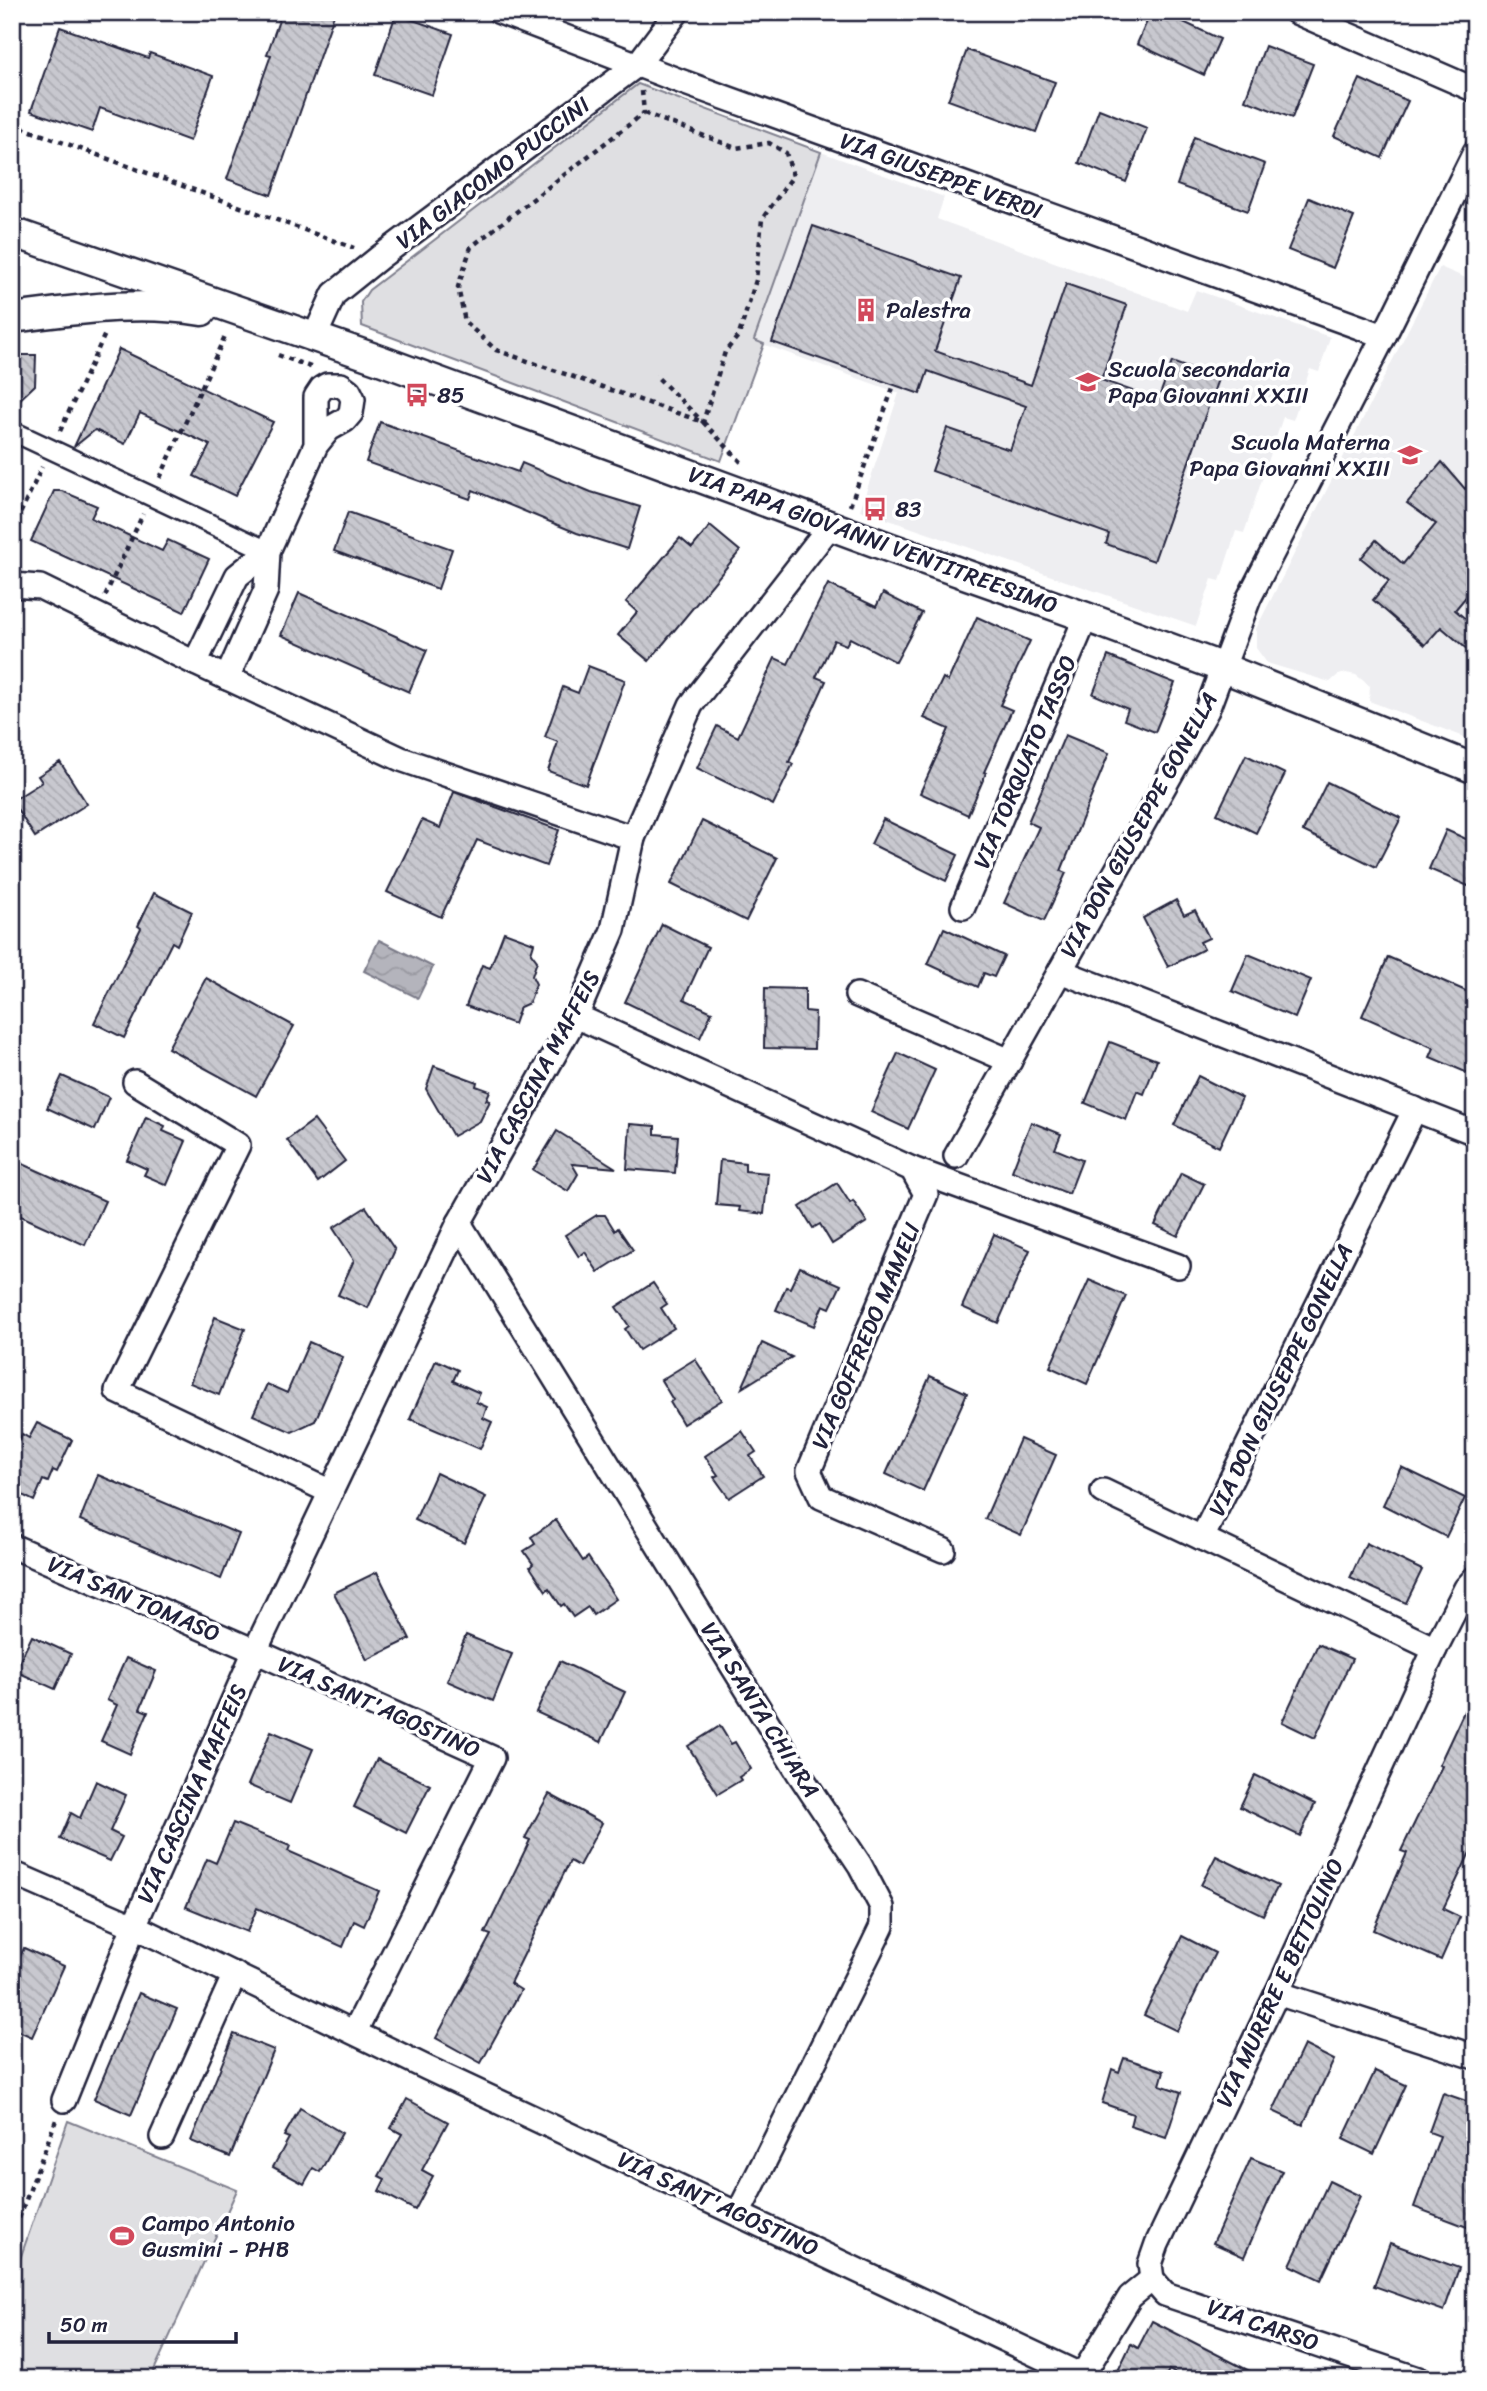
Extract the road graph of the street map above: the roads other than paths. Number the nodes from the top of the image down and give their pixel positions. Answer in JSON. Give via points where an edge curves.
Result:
{"nodes":[{"id":1,"x":500,"y":12,"type":"edge"},
{"id":2,"x":677,"y":12,"type":"edge"},
{"id":3,"x":1296,"y":12,"type":"edge"},
{"id":4,"x":638,"y":64,"type":"junction"},
{"id":5,"x":1475,"y":90,"type":"edge"},
{"id":6,"x":1475,"y":152,"type":"edge"},
{"id":7,"x":12,"y":232,"type":"edge"},
{"id":8,"x":12,"y":317,"type":"edge"},
{"id":9,"x":267,"y":322,"type":"junction"},
{"id":10,"x":315,"y":336,"type":"junction"},
{"id":11,"x":1384,"y":336,"type":"junction"},
{"id":12,"x":12,"y":431,"type":"edge"},
{"id":13,"x":316,"y":445,"type":"dead end"},
{"id":14,"x":836,"y":528,"type":"junction"},
{"id":15,"x":268,"y":551,"type":"junction"},
{"id":16,"x":12,"y":585,"type":"edge"},
{"id":17,"x":1086,"y":617,"type":"junction"},
{"id":18,"x":195,"y":663,"type":"junction"},
{"id":19,"x":1221,"y":667,"type":"junction"},
{"id":20,"x":228,"y":678,"type":"junction"},
{"id":21,"x":1475,"y":769,"type":"edge"},
{"id":22,"x":633,"y":838,"type":"junction"},
{"id":23,"x":963,"y":907,"type":"dead end"},
{"id":24,"x":1060,"y":971,"type":"junction"},
{"id":25,"x":858,"y":995,"type":"dead end"},
{"id":26,"x":576,"y":1016,"type":"junction"},
{"id":27,"x":1010,"y":1061,"type":"junction"},
{"id":28,"x":135,"y":1082,"type":"dead end"},
{"id":29,"x":1415,"y":1110,"type":"junction"},
{"id":30,"x":1475,"y":1133,"type":"edge"},
{"id":31,"x":956,"y":1156,"type":"dead end"},
{"id":32,"x":912,"y":1169,"type":"junction"},
{"id":33,"x":459,"y":1223,"type":"junction"},
{"id":34,"x":1178,"y":1266,"type":"dead end"},
{"id":35,"x":1103,"y":1491,"type":"dead end"},
{"id":36,"x":331,"y":1492,"type":"junction"},
{"id":37,"x":1202,"y":1538,"type":"junction"},
{"id":38,"x":12,"y":1546,"type":"edge"},
{"id":39,"x":943,"y":1550,"type":"dead end"},
{"id":40,"x":1475,"y":1578,"type":"edge"},
{"id":41,"x":1435,"y":1649,"type":"junction"},
{"id":42,"x":256,"y":1651,"type":"junction"},
{"id":43,"x":12,"y":1873,"type":"edge"},
{"id":44,"x":134,"y":1926,"type":"junction"},
{"id":45,"x":235,"y":1974,"type":"junction"},
{"id":46,"x":1277,"y":1993,"type":"junction"},
{"id":47,"x":355,"y":2031,"type":"junction"},
{"id":48,"x":1475,"y":2057,"type":"edge"},
{"id":49,"x":64,"y":2100,"type":"road end"},
{"id":50,"x":162,"y":2137,"type":"dead end"},
{"id":51,"x":738,"y":2214,"type":"junction"},
{"id":52,"x":1152,"y":2279,"type":"junction"},
{"id":53,"x":1081,"y":2377,"type":"edge"},
{"id":54,"x":1418,"y":2379,"type":"edge"}],
"edges":[{"from":1,"to":4,"type":"street","name":"VIA GIUSEPPE VERDI"},
{"from":2,"to":4,"type":"street","name":"VIA GIACOMO PUCCINI"},
{"from":3,"to":5,"type":"street"},
{"from":4,"to":10,"type":"street","name":"VIA GIACOMO PUCCINI","via":[[334,294]]},
{"from":4,"to":11,"type":"street","name":"VIA GIUSEPPE VERDI"},
{"from":6,"to":11,"type":"street","name":"VIA DON GIUSEPPE GONELLA"},
{"from":7,"to":9,"type":"street","name":"VIA PAPA GIOVANNI VENTITREESIMO"},
{"from":8,"to":9,"type":"street","name":"VIA PAPA GIOVANNI VENTITREESIMO","via":[[119,305],[177,307]]},
{"from":9,"to":10,"type":"street","name":"VIA PAPA GIOVANNI VENTITREESIMO"},
{"from":10,"to":14,"type":"street","name":"VIA PAPA GIOVANNI VENTITREESIMO"},
{"from":11,"to":19,"type":"street","name":"VIA DON GIUSEPPE GONELLA","via":[[1249,598]]},
{"from":12,"to":15,"type":"street"},
{"from":13,"to":15,"type":"street"},
{"from":14,"to":17,"type":"street","name":"VIA PAPA GIOVANNI VENTITREESIMO"},
{"from":14,"to":22,"type":"street","name":"VIA CASCINA MAFFEIS","via":[[691,705]]},
{"from":15,"to":18,"type":"street","via":[[237,576]]},
{"from":15,"to":20,"type":"street","via":[[266,590]]},
{"from":16,"to":18,"type":"street","via":[[40,587]]},
{"from":17,"to":19,"type":"street","name":"VIA PAPA GIOVANNI VENTITREESIMO"},
{"from":17,"to":23,"type":"street","name":"VIA TORQUATO TASSO"},
{"from":18,"to":20,"type":"street"},
{"from":19,"to":21,"type":"street","name":"VIA PAPA GIOVANNI VENTITREESIMO"},
{"from":19,"to":24,"type":"street","name":"VIA DON GIUSEPPE GONELLA","via":[[1207,710]]},
{"from":20,"to":22,"type":"street","via":[[401,759]]},
{"from":22,"to":26,"type":"street","name":"VIA CASCINA MAFFEIS","via":[[613,930]]},
{"from":24,"to":27,"type":"street","name":"VIA DON GIUSEPPE GONELLA"},
{"from":24,"to":29,"type":"street","name":"VIA DON GIUSEPPE GONELLA"},
{"from":25,"to":27,"type":"street"},
{"from":26,"to":32,"type":"street"},
{"from":26,"to":33,"type":"street","name":"VIA CASCINA MAFFEIS"},
{"from":27,"to":31,"type":"street","name":"VIA DON GIUSEPPE GONELLA"},
{"from":28,"to":36,"type":"street","via":[[238,1145],[117,1391]]},
{"from":29,"to":30,"type":"street","name":"VIA DON GIUSEPPE GONELLA"},
{"from":29,"to":37,"type":"street","name":"VIA DON GIUSEPPE GONELLA"},
{"from":32,"to":34,"type":"street"},
{"from":32,"to":39,"type":"street","name":"VIA GOFFREDO MAMELI","via":[[926,1194],[809,1471],[821,1497]]},
{"from":33,"to":36,"type":"street","name":"VIA CASCINA MAFFEIS"},
{"from":33,"to":51,"type":"street","name":"VIA SANTA CHIARA","via":[[882,1907],[882,1926]]},
{"from":35,"to":37,"type":"street","name":"VIA DON GIUSEPPE GONELLA"},
{"from":36,"to":42,"type":"street","name":"VIA CASCINA MAFFEIS"},
{"from":37,"to":41,"type":"street","name":"VIA DON GIUSEPPE GONELLA"},
{"from":38,"to":42,"type":"street","name":"VIA SAN TOMASO"},
{"from":40,"to":41,"type":"street","name":"VIA MURERE E BETTOLINO"},
{"from":41,"to":46,"type":"street","name":"VIA MURERE E BETTOLINO"},
{"from":42,"to":44,"type":"street","name":"VIA CASCINA MAFFEIS"},
{"from":42,"to":47,"type":"street","name":"VIA SANT'AGOSTINO","via":[[492,1758]]},
{"from":43,"to":44,"type":"street"},
{"from":44,"to":45,"type":"street","name":"VIA SANT'AGOSTINO"},
{"from":44,"to":49,"type":"street","name":"VIA CASCINA MAFFEIS"},
{"from":45,"to":47,"type":"street","name":"VIA SANT'AGOSTINO"},
{"from":45,"to":50,"type":"street"},
{"from":46,"to":48,"type":"street"},
{"from":46,"to":52,"type":"street","name":"VIA MURERE E BETTOLINO","via":[[1157,2244],[1150,2264]]},
{"from":47,"to":51,"type":"street","name":"VIA SANT'AGOSTINO"},
{"from":51,"to":53,"type":"street","name":"VIA SANT'AGOSTINO"},
{"from":52,"to":53,"type":"street","via":[[1130,2297]]},
{"from":52,"to":54,"type":"street","name":"VIA CARSO","via":[[1165,2294]]}]}
